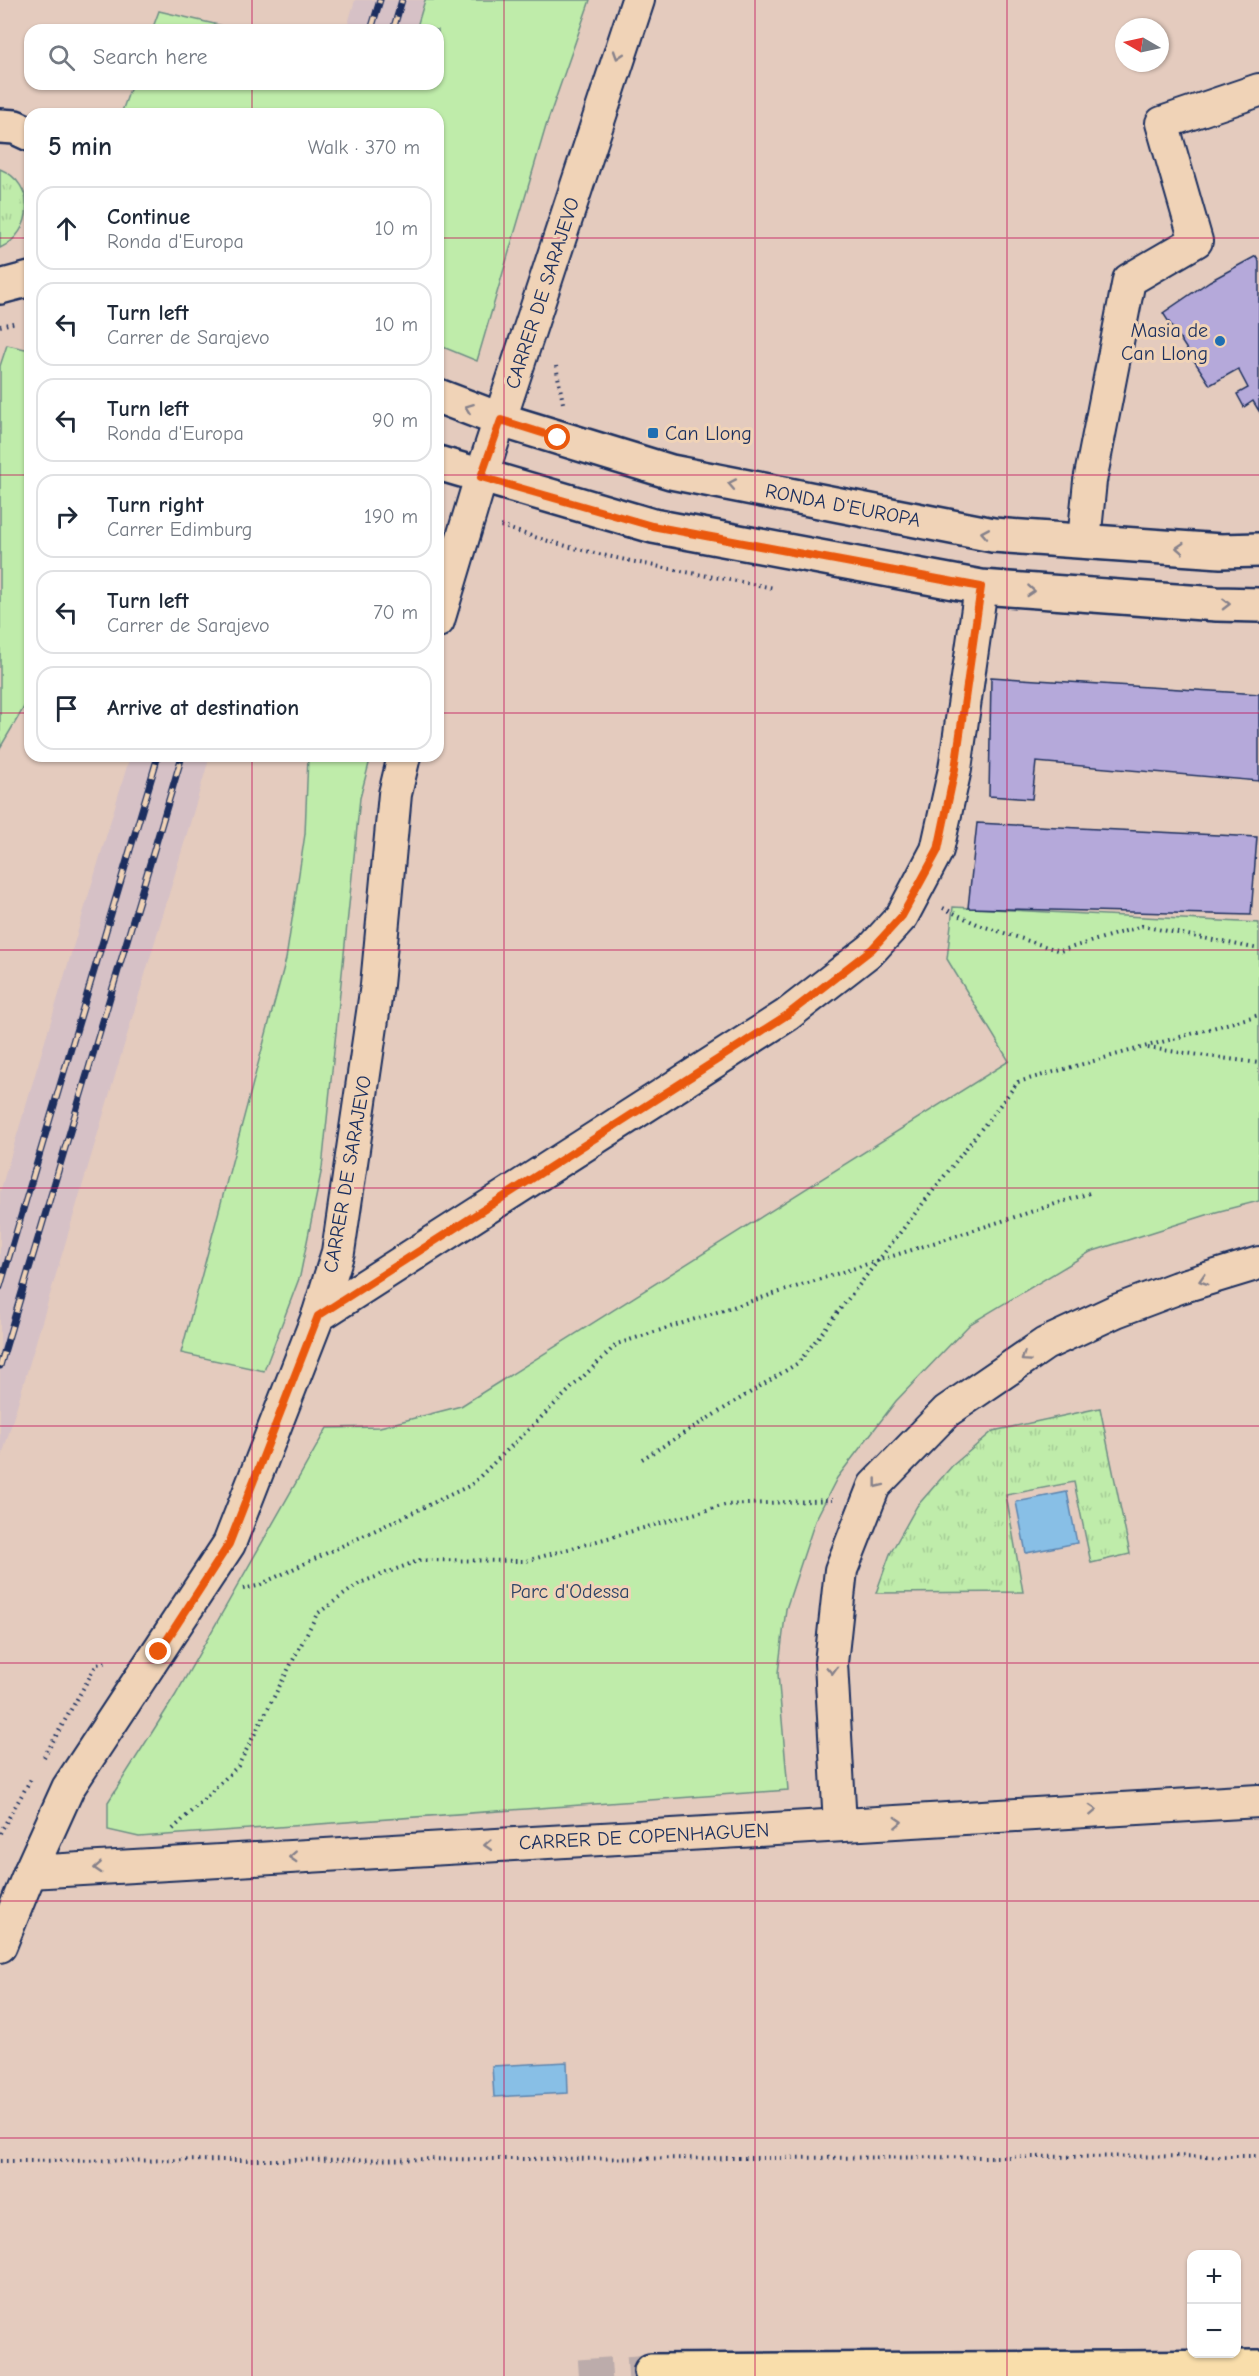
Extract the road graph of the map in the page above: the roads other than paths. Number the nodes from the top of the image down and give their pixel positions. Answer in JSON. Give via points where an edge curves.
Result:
{"nodes":[{"id":1,"x":638,"y":0,"type":"edge"},
{"id":2,"x":1259,"y":90,"type":"edge"},
{"id":3,"x":0,"y":126,"type":"edge"},
{"id":4,"x":24,"y":132,"type":"edge"},
{"id":5,"x":444,"y":398,"type":"edge"},
{"id":6,"x":501,"y":420,"type":"junction"},
{"id":7,"x":444,"y":465,"type":"edge"},
{"id":8,"x":481,"y":477,"type":"junction"},
{"id":9,"x":1084,"y":541,"type":"junction"},
{"id":10,"x":1259,"y":550,"type":"edge"},
{"id":11,"x":981,"y":587,"type":"junction"},
{"id":12,"x":444,"y":601,"type":"edge"},
{"id":13,"x":1259,"y":605,"type":"edge"},
{"id":14,"x":403,"y":762,"type":"edge"},
{"id":15,"x":1259,"y":1263,"type":"edge"},
{"id":16,"x":318,"y":1316,"type":"junction"},
{"id":17,"x":1259,"y":1801,"type":"edge"},
{"id":18,"x":840,"y":1825,"type":"junction"},
{"id":19,"x":30,"y":1872,"type":"junction"},
{"id":20,"x":0,"y":1946,"type":"edge"},
{"id":21,"x":1259,"y":2367,"type":"edge"},
{"id":22,"x":651,"y":2371,"type":"dead end"}],
"edges":[{"from":1,"to":6,"type":"street","name":"CARRER DE SARAJEVO","one_way":true},
{"from":2,"to":9,"type":"street","via":[[1162,123],[1196,240],[1129,280],[1090,481]]},
{"from":3,"to":4,"type":"street"},
{"from":6,"to":5,"type":"street","name":"RONDA D'EUROPA","one_way":true},
{"from":6,"to":8,"type":"street","name":"CARRER DE SARAJEVO"},
{"from":9,"to":6,"type":"street","name":"RONDA D'EUROPA","one_way":true,"via":[[993,535],[671,472]]},
{"from":7,"to":8,"type":"street"},
{"from":8,"to":11,"type":"street","via":[[652,526]]},
{"from":8,"to":12,"type":"street","name":"CARRER DE SARAJEVO"},
{"from":10,"to":9,"type":"street","name":"RONDA D'EUROPA","one_way":true},
{"from":11,"to":13,"type":"street","one_way":true},
{"from":11,"to":16,"type":"street","via":[[953,780],[938,850],[902,916],[872,949],[787,1015]]},
{"from":14,"to":16,"type":"street","name":"CARRER DE SARAJEVO","via":[[395,794],[377,985],[338,1252]]},
{"from":15,"to":18,"type":"street","one_way":true,"via":[[1116,1311],[1045,1344],[947,1411],[874,1486],[841,1570],[831,1663]]},
{"from":16,"to":19,"type":"street","name":"CARRER DE SARAJEVO","via":[[229,1544],[68,1788]]},
{"from":18,"to":17,"type":"street","name":"CARRER DE COPENHAGUEN","one_way":true},
{"from":18,"to":19,"type":"street","name":"CARRER DE COPENHAGUEN","one_way":true},
{"from":19,"to":20,"type":"street","name":"CARRER DE SARAJEVO"},
{"from":21,"to":22,"type":"highway"}]}
